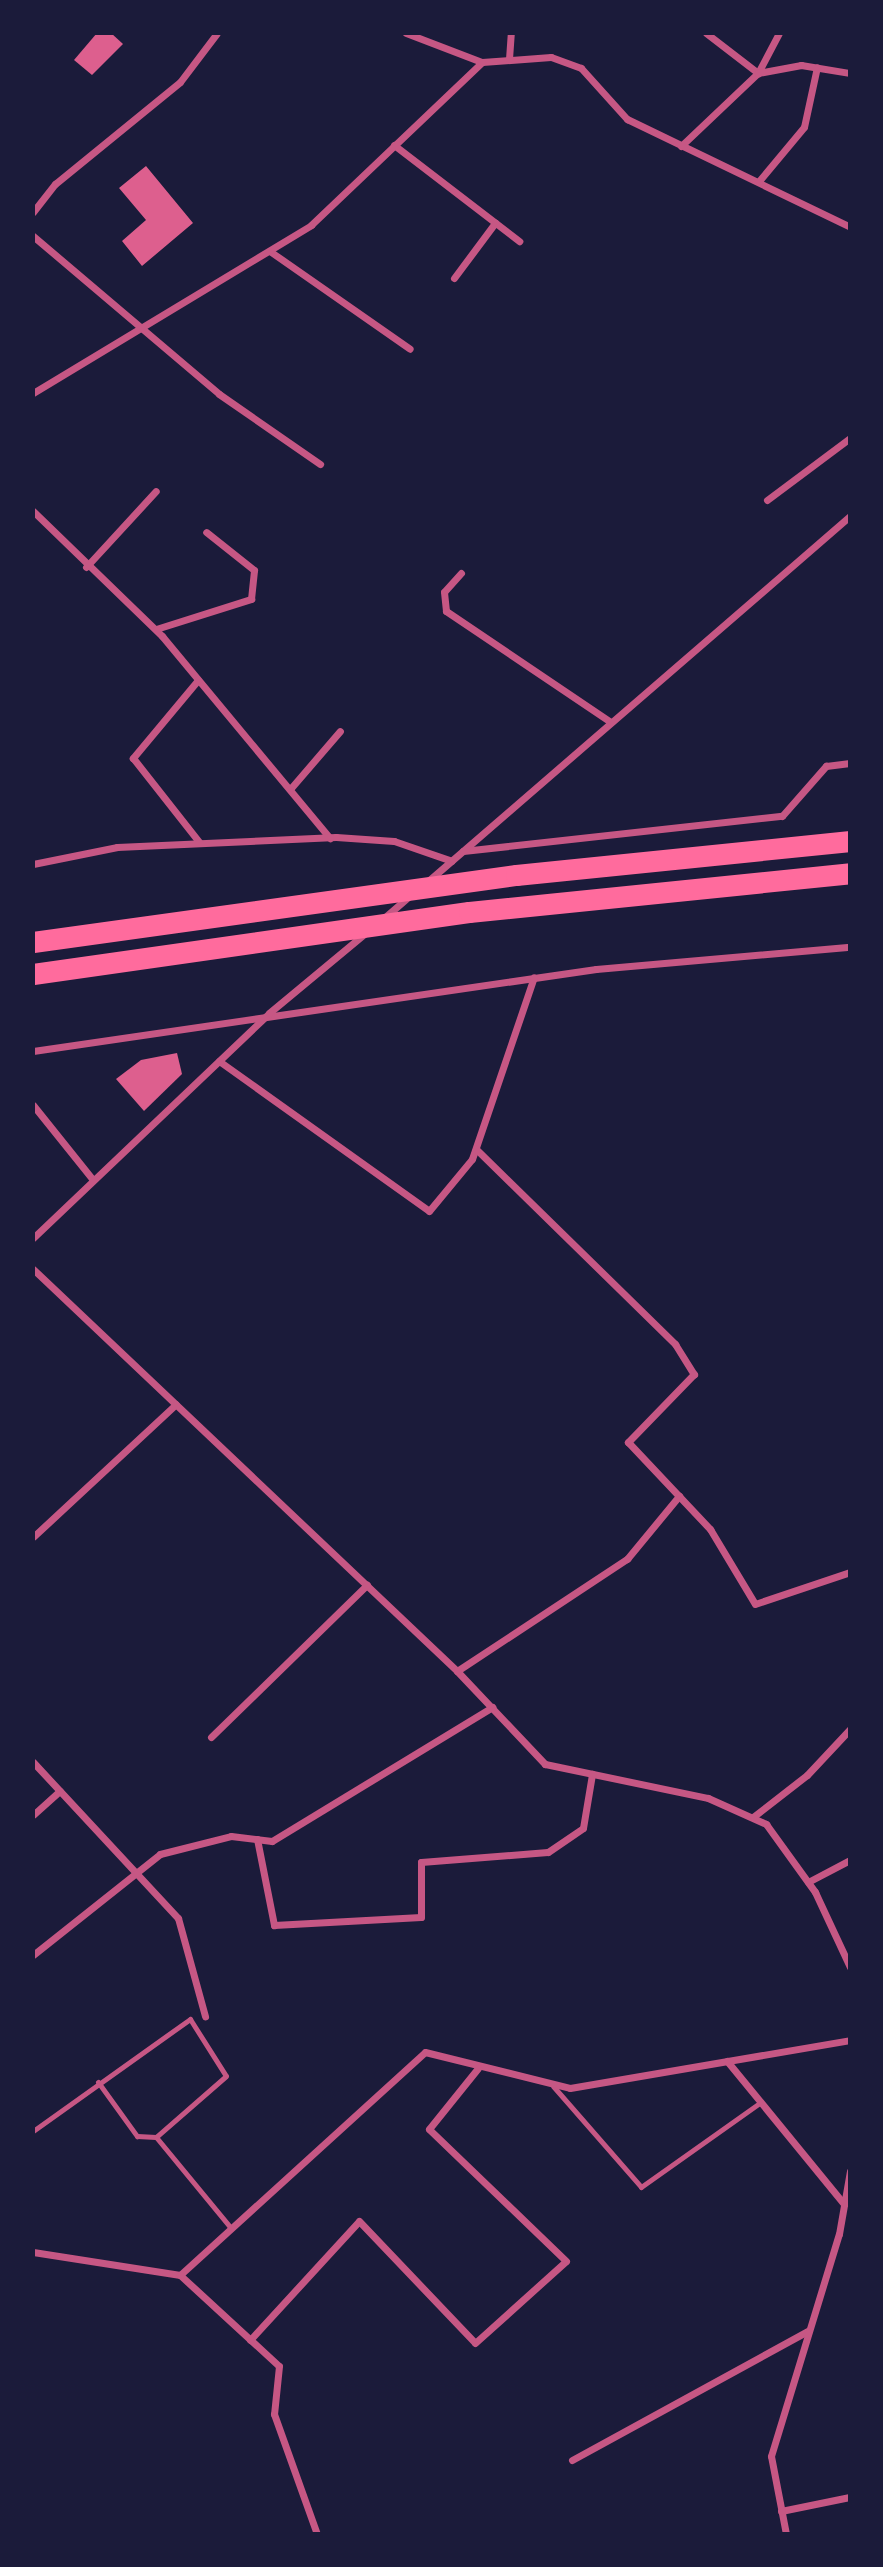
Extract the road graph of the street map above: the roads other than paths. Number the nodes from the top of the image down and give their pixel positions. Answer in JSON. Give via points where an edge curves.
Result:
{"nodes":[{"id":1,"x":217,"y":33,"type":"edge"},
{"id":2,"x":511,"y":33,"type":"edge"},
{"id":3,"x":706,"y":33,"type":"edge"},
{"id":4,"x":779,"y":33,"type":"edge"},
{"id":5,"x":412,"y":34,"type":"edge"},
{"id":6,"x":509,"y":59,"type":"junction"},
{"id":7,"x":482,"y":62,"type":"junction"},
{"id":8,"x":817,"y":67,"type":"junction"},
{"id":9,"x":758,"y":73,"type":"junction"},
{"id":10,"x":850,"y":73,"type":"edge"},
{"id":11,"x":394,"y":145,"type":"junction"},
{"id":12,"x":681,"y":146,"type":"junction"},
{"id":13,"x":760,"y":181,"type":"junction"},
{"id":14,"x":33,"y":212,"type":"edge"},
{"id":15,"x":495,"y":223,"type":"junction"},
{"id":16,"x":850,"y":227,"type":"edge"},
{"id":17,"x":33,"y":236,"type":"edge"},
{"id":18,"x":519,"y":241,"type":"dead end"},
{"id":19,"x":271,"y":252,"type":"junction"},
{"id":20,"x":454,"y":278,"type":"dead end"},
{"id":21,"x":142,"y":323,"type":"junction"},
{"id":22,"x":410,"y":349,"type":"dead end"},
{"id":23,"x":33,"y":393,"type":"edge"},
{"id":24,"x":850,"y":438,"type":"edge"},
{"id":25,"x":320,"y":464,"type":"dead end"},
{"id":26,"x":156,"y":491,"type":"dead end"},
{"id":27,"x":767,"y":500,"type":"dead end"},
{"id":28,"x":33,"y":511,"type":"edge"},
{"id":29,"x":850,"y":516,"type":"edge"},
{"id":30,"x":206,"y":532,"type":"dead end"},
{"id":31,"x":86,"y":567,"type":"junction"},
{"id":32,"x":461,"y":573,"type":"dead end"},
{"id":33,"x":156,"y":629,"type":"junction"},
{"id":34,"x":198,"y":681,"type":"junction"},
{"id":35,"x":609,"y":721,"type":"junction"},
{"id":36,"x":340,"y":731,"type":"dead end"},
{"id":37,"x":850,"y":763,"type":"edge"},
{"id":38,"x":291,"y":788,"type":"junction"},
{"id":39,"x":330,"y":838,"type":"junction"},
{"id":40,"x":850,"y":841,"type":"edge"},
{"id":41,"x":200,"y":843,"type":"junction"},
{"id":42,"x":462,"y":851,"type":"junction"},
{"id":43,"x":452,"y":861,"type":"junction"},
{"id":44,"x":33,"y":864,"type":"edge"},
{"id":45,"x":850,"y":873,"type":"edge"},
{"id":46,"x":33,"y":942,"type":"edge"},
{"id":47,"x":850,"y":947,"type":"edge"},
{"id":48,"x":33,"y":974,"type":"edge"},
{"id":49,"x":534,"y":977,"type":"junction"},
{"id":50,"x":269,"y":1013,"type":"junction"},
{"id":51,"x":33,"y":1051,"type":"edge"},
{"id":52,"x":219,"y":1061,"type":"junction"},
{"id":53,"x":33,"y":1105,"type":"edge"},
{"id":54,"x":476,"y":1149,"type":"junction"},
{"id":55,"x":93,"y":1180,"type":"junction"},
{"id":56,"x":33,"y":1238,"type":"edge"},
{"id":57,"x":33,"y":1269,"type":"edge"},
{"id":58,"x":176,"y":1404,"type":"junction"},
{"id":59,"x":679,"y":1496,"type":"junction"},
{"id":60,"x":33,"y":1537,"type":"edge"},
{"id":61,"x":850,"y":1572,"type":"edge"},
{"id":62,"x":367,"y":1585,"type":"junction"},
{"id":63,"x":457,"y":1671,"type":"junction"},
{"id":64,"x":492,"y":1707,"type":"junction"},
{"id":65,"x":850,"y":1729,"type":"edge"},
{"id":66,"x":211,"y":1737,"type":"dead end"},
{"id":67,"x":33,"y":1762,"type":"edge"},
{"id":68,"x":592,"y":1774,"type":"junction"},
{"id":69,"x":60,"y":1791,"type":"junction"},
{"id":70,"x":33,"y":1815,"type":"edge"},
{"id":71,"x":753,"y":1817,"type":"junction"},
{"id":72,"x":257,"y":1839,"type":"junction"},
{"id":73,"x":850,"y":1860,"type":"edge"},
{"id":74,"x":136,"y":1874,"type":"junction"},
{"id":75,"x":808,"y":1882,"type":"junction"},
{"id":76,"x":33,"y":1955,"type":"edge"},
{"id":77,"x":850,"y":1967,"type":"edge"},
{"id":78,"x":205,"y":2016,"type":"dead end"},
{"id":79,"x":850,"y":2040,"type":"edge"},
{"id":80,"x":727,"y":2061,"type":"junction"},
{"id":81,"x":478,"y":2068,"type":"junction"},
{"id":82,"x":98,"y":2082,"type":"junction"},
{"id":83,"x":552,"y":2086,"type":"junction"},
{"id":84,"x":761,"y":2102,"type":"junction"},
{"id":85,"x":33,"y":2131,"type":"edge"},
{"id":86,"x":156,"y":2137,"type":"junction"},
{"id":87,"x":850,"y":2171,"type":"edge"},
{"id":88,"x":844,"y":2204,"type":"junction"},
{"id":89,"x":231,"y":2228,"type":"junction"},
{"id":90,"x":33,"y":2252,"type":"edge"},
{"id":91,"x":180,"y":2275,"type":"junction"},
{"id":92,"x":809,"y":2330,"type":"junction"},
{"id":93,"x":250,"y":2340,"type":"junction"},
{"id":94,"x":572,"y":2460,"type":"dead end"},
{"id":95,"x":850,"y":2497,"type":"edge"},
{"id":96,"x":781,"y":2511,"type":"junction"},
{"id":97,"x":317,"y":2534,"type":"edge"},
{"id":98,"x":786,"y":2534,"type":"edge"}],
"edges":[{"from":1,"to":14,"type":"street","via":[[180,82],[55,184]]},
{"from":2,"to":6,"type":"street"},
{"from":3,"to":9,"type":"street"},
{"from":4,"to":9,"type":"street"},
{"from":5,"to":7,"type":"street"},
{"from":6,"to":7,"type":"street"},
{"from":6,"to":12,"type":"street","via":[[551,57],[581,68],[627,119]]},
{"from":7,"to":11,"type":"street"},
{"from":8,"to":9,"type":"street"},
{"from":8,"to":10,"type":"street"},
{"from":8,"to":13,"type":"street","via":[[804,127]]},
{"from":9,"to":12,"type":"street"},
{"from":11,"to":15,"type":"street"},
{"from":11,"to":19,"type":"street","via":[[311,225]]},
{"from":12,"to":13,"type":"street"},
{"from":13,"to":16,"type":"street"},
{"from":15,"to":18,"type":"street"},
{"from":15,"to":20,"type":"street"},
{"from":17,"to":21,"type":"street"},
{"from":19,"to":21,"type":"street"},
{"from":19,"to":22,"type":"street"},
{"from":21,"to":23,"type":"street"},
{"from":21,"to":25,"type":"street","via":[[219,394]]},
{"from":24,"to":27,"type":"street"},
{"from":26,"to":31,"type":"street"},
{"from":28,"to":31,"type":"street"},
{"from":29,"to":35,"type":"street"},
{"from":30,"to":33,"type":"street","via":[[254,570],[251,599]]},
{"from":31,"to":33,"type":"street"},
{"from":32,"to":35,"type":"street","via":[[444,592],[446,611]]},
{"from":33,"to":34,"type":"street"},
{"from":34,"to":38,"type":"street"},
{"from":34,"to":41,"type":"street","via":[[134,758]]},
{"from":35,"to":42,"type":"street"},
{"from":36,"to":38,"type":"street"},
{"from":37,"to":42,"type":"street","via":[[826,766],[782,816]]},
{"from":38,"to":39,"type":"street"},
{"from":39,"to":41,"type":"street"},
{"from":39,"to":43,"type":"street","via":[[394,841]]},
{"from":40,"to":46,"type":"highway","via":[[516,874]]},
{"from":41,"to":44,"type":"street","via":[[117,847]]},
{"from":42,"to":43,"type":"street"},
{"from":43,"to":50,"type":"street"},
{"from":45,"to":48,"type":"highway","via":[[469,912]]},
{"from":47,"to":49,"type":"street"},
{"from":49,"to":50,"type":"street"},
{"from":49,"to":54,"type":"street"},
{"from":50,"to":51,"type":"street"},
{"from":50,"to":52,"type":"street"},
{"from":52,"to":54,"type":"street","via":[[429,1211]]},
{"from":52,"to":55,"type":"street"},
{"from":53,"to":55,"type":"street"},
{"from":54,"to":59,"type":"street","via":[[675,1344],[694,1374],[628,1442]]},
{"from":55,"to":56,"type":"street"},
{"from":57,"to":58,"type":"street"},
{"from":58,"to":60,"type":"street"},
{"from":58,"to":62,"type":"street"},
{"from":59,"to":61,"type":"street","via":[[710,1529],[755,1604]]},
{"from":59,"to":63,"type":"street","via":[[627,1559]]},
{"from":62,"to":63,"type":"street"},
{"from":62,"to":66,"type":"street"},
{"from":63,"to":64,"type":"street"},
{"from":64,"to":68,"type":"street","via":[[545,1764]]},
{"from":64,"to":72,"type":"street","via":[[272,1841]]},
{"from":65,"to":71,"type":"street","via":[[807,1775]]},
{"from":67,"to":69,"type":"street"},
{"from":68,"to":71,"type":"street","via":[[708,1798]]},
{"from":68,"to":72,"type":"street","via":[[583,1828],[548,1852],[421,1862],[421,1917],[274,1925]]},
{"from":69,"to":70,"type":"street"},
{"from":69,"to":74,"type":"street"},
{"from":71,"to":75,"type":"street","via":[[766,1824]]},
{"from":72,"to":74,"type":"street","via":[[232,1836],[160,1854]]},
{"from":73,"to":75,"type":"street"},
{"from":74,"to":76,"type":"street"},
{"from":74,"to":78,"type":"street","via":[[178,1918]]},
{"from":75,"to":77,"type":"street"},
{"from":79,"to":80,"type":"street"},
{"from":80,"to":83,"type":"street"},
{"from":80,"to":84,"type":"street"},
{"from":81,"to":83,"type":"street"},
{"from":81,"to":89,"type":"street","via":[[425,2052]]},
{"from":81,"to":93,"type":"street","via":[[429,2129],[566,2261],[475,2343],[359,2221]]},
{"from":82,"to":85,"type":"lane"},
{"from":82,"to":86,"type":"lane","via":[[137,2136]]},
{"from":82,"to":86,"type":"lane","via":[[190,2019],[226,2076]]},
{"from":83,"to":84,"type":"lane","via":[[641,2187]]},
{"from":84,"to":88,"type":"street"},
{"from":86,"to":89,"type":"lane"},
{"from":87,"to":88,"type":"street"},
{"from":88,"to":92,"type":"street"},
{"from":89,"to":91,"type":"street"},
{"from":90,"to":91,"type":"street"},
{"from":91,"to":93,"type":"street"},
{"from":92,"to":94,"type":"street"},
{"from":92,"to":96,"type":"street","via":[[771,2456]]},
{"from":93,"to":97,"type":"street","via":[[279,2366],[274,2413]]},
{"from":95,"to":96,"type":"street"},
{"from":96,"to":98,"type":"street"}]}
